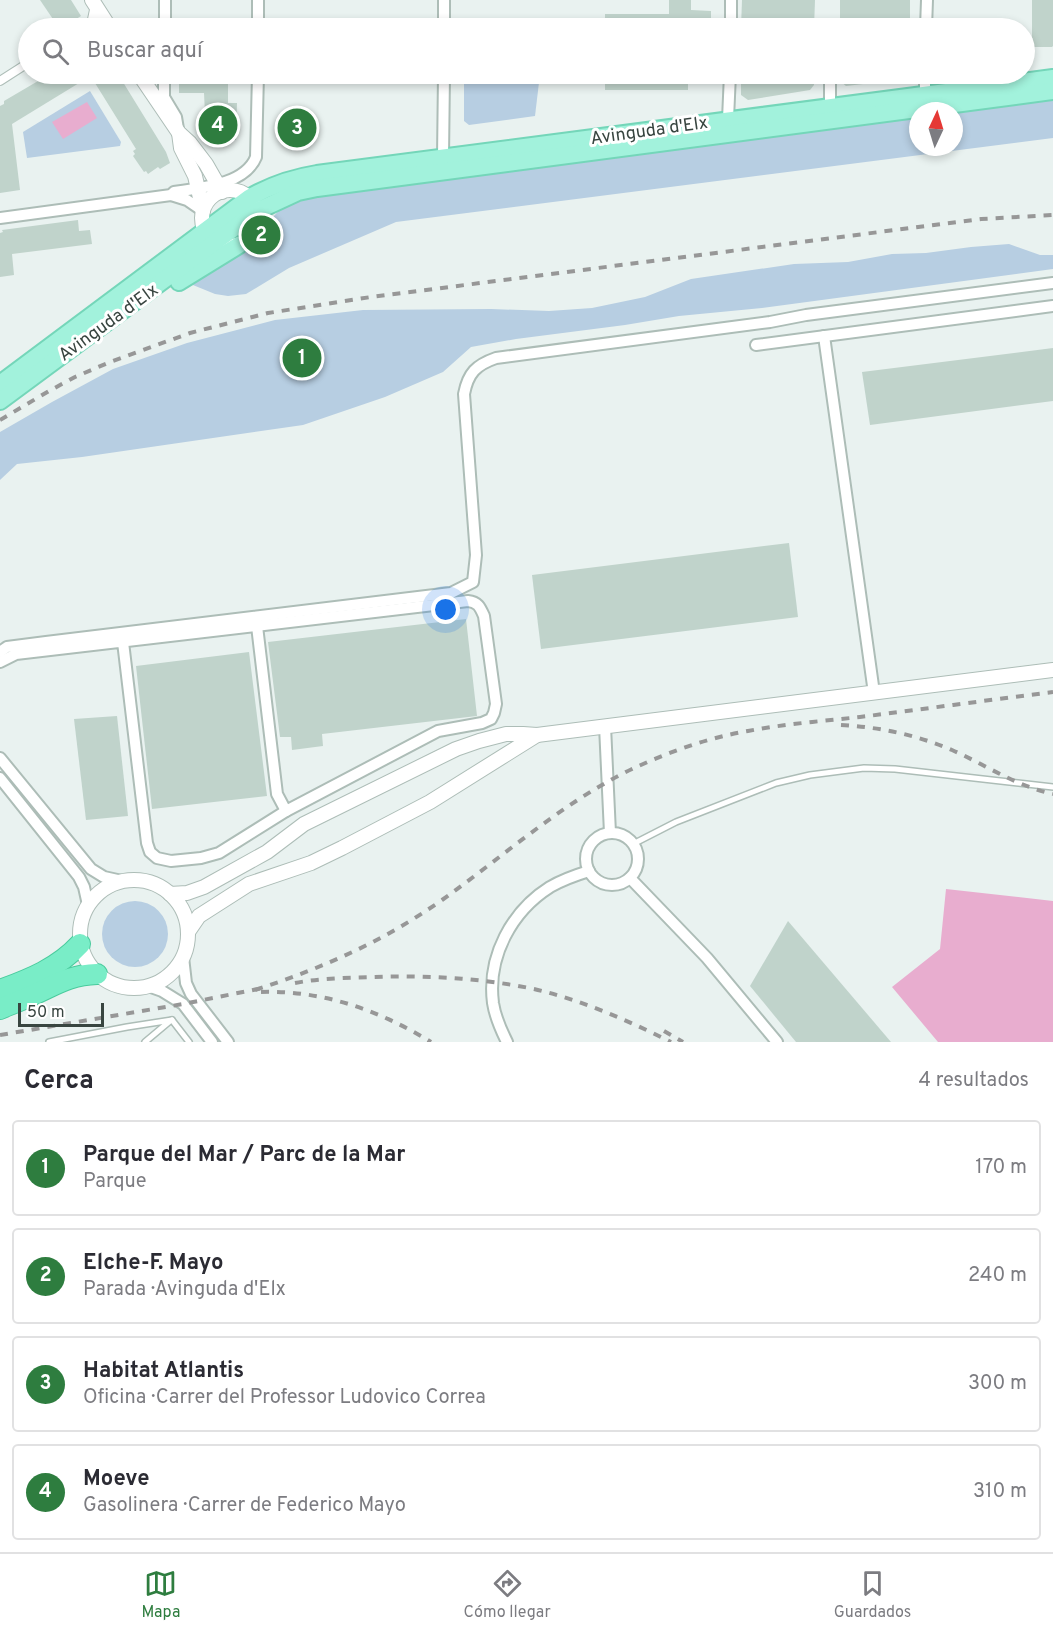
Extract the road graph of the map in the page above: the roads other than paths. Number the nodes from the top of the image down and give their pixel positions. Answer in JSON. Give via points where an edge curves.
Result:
{"nodes":[{"id":1,"x":165,"y":0,"type":"edge"},
{"id":2,"x":258,"y":0,"type":"edge"},
{"id":3,"x":444,"y":0,"type":"edge"},
{"id":4,"x":731,"y":0,"type":"edge"},
{"id":5,"x":927,"y":0,"type":"edge"},
{"id":6,"x":93,"y":2,"type":"edge"},
{"id":7,"x":92,"y":18,"type":"edge"},
{"id":8,"x":103,"y":18,"type":"edge"},
{"id":9,"x":165,"y":18,"type":"edge"},
{"id":10,"x":258,"y":18,"type":"edge"},
{"id":11,"x":444,"y":18,"type":"edge"},
{"id":12,"x":731,"y":18,"type":"edge"},
{"id":13,"x":926,"y":18,"type":"edge"},
{"id":14,"x":18,"y":69,"type":"edge"},
{"id":15,"x":1053,"y":78,"type":"edge"},
{"id":16,"x":1035,"y":80,"type":"edge"},
{"id":17,"x":0,"y":81,"type":"edge"},
{"id":18,"x":146,"y":84,"type":"edge"},
{"id":19,"x":164,"y":84,"type":"edge"},
{"id":20,"x":258,"y":84,"type":"edge"},
{"id":21,"x":444,"y":84,"type":"edge"},
{"id":22,"x":730,"y":84,"type":"edge"},
{"id":23,"x":830,"y":84,"type":"edge"},
{"id":24,"x":926,"y":84,"type":"edge"},
{"id":25,"x":1005,"y":84,"type":"edge"},
{"id":26,"x":1053,"y":92,"type":"edge"},
{"id":27,"x":926,"y":94,"type":"junction"},
{"id":28,"x":830,"y":106,"type":"junction"},
{"id":29,"x":728,"y":119,"type":"junction"},
{"id":30,"x":179,"y":133,"type":"junction"},
{"id":31,"x":443,"y":157,"type":"junction"},
{"id":32,"x":223,"y":186,"type":"junction"},
{"id":33,"x":198,"y":188,"type":"junction"},
{"id":34,"x":171,"y":195,"type":"junction"},
{"id":35,"x":253,"y":204,"type":"junction"},
{"id":36,"x":203,"y":212,"type":"junction"},
{"id":37,"x":0,"y":218,"type":"edge"},
{"id":38,"x":210,"y":236,"type":"junction"},
{"id":39,"x":238,"y":245,"type":"junction"},
{"id":40,"x":1053,"y":283,"type":"edge"},
{"id":41,"x":1053,"y":306,"type":"edge"},
{"id":42,"x":824,"y":336,"type":"junction"},
{"id":43,"x":756,"y":345,"type":"dead end"},
{"id":44,"x":51,"y":363,"type":"junction"},
{"id":45,"x":0,"y":384,"type":"edge"},
{"id":46,"x":0,"y":401,"type":"edge"},
{"id":47,"x":257,"y":626,"type":"junction"},
{"id":48,"x":123,"y":642,"type":"junction"},
{"id":49,"x":0,"y":655,"type":"edge"},
{"id":50,"x":1053,"y":670,"type":"edge"},
{"id":51,"x":874,"y":693,"type":"junction"},
{"id":52,"x":604,"y":726,"type":"junction"},
{"id":53,"x":537,"y":735,"type":"junction"},
{"id":54,"x":0,"y":758,"type":"edge"},
{"id":55,"x":0,"y":778,"type":"edge"},
{"id":56,"x":1053,"y":787,"type":"edge"},
{"id":57,"x":286,"y":811,"type":"junction"},
{"id":58,"x":610,"y":833,"type":"junction"},
{"id":59,"x":633,"y":844,"type":"junction"},
{"id":60,"x":589,"y":871,"type":"junction"},
{"id":61,"x":630,"y":878,"type":"junction"},
{"id":62,"x":122,"y":881,"type":"junction"},
{"id":63,"x":170,"y":894,"type":"junction"},
{"id":64,"x":88,"y":905,"type":"junction"},
{"id":65,"x":188,"y":932,"type":"junction"},
{"id":66,"x":80,"y":944,"type":"junction"},
{"id":67,"x":183,"y":957,"type":"junction"},
{"id":68,"x":98,"y":974,"type":"junction"},
{"id":69,"x":52,"y":976,"type":"junction"},
{"id":70,"x":148,"y":986,"type":"junction"},
{"id":71,"x":0,"y":990,"type":"edge"},
{"id":72,"x":0,"y":1009,"type":"edge"},
{"id":73,"x":172,"y":1020,"type":"junction"},
{"id":74,"x":49,"y":1042,"type":"edge"},
{"id":75,"x":145,"y":1042,"type":"edge"},
{"id":76,"x":189,"y":1042,"type":"edge"},
{"id":77,"x":212,"y":1042,"type":"edge"},
{"id":78,"x":228,"y":1042,"type":"edge"},
{"id":79,"x":507,"y":1042,"type":"edge"},
{"id":80,"x":777,"y":1042,"type":"edge"}],
"edges":[{"from":1,"to":9,"type":"street"},
{"from":2,"to":10,"type":"street"},
{"from":3,"to":11,"type":"street"},
{"from":4,"to":12,"type":"street"},
{"from":5,"to":13,"type":"street"},
{"from":6,"to":7,"type":"street"},
{"from":6,"to":8,"type":"street"},
{"from":14,"to":17,"type":"street"},
{"from":15,"to":16,"type":"main road","name":"Avinguda d'Elx"},
{"from":18,"to":30,"type":"street"},
{"from":19,"to":30,"type":"street","via":[[164,97],[176,117]]},
{"from":20,"to":32,"type":"street","via":[[254,164]]},
{"from":21,"to":31,"type":"street"},
{"from":22,"to":29,"type":"street"},
{"from":23,"to":28,"type":"street"},
{"from":24,"to":27,"type":"street"},
{"from":25,"to":27,"type":"main road","name":"Avinguda d'Elx"},
{"from":26,"to":35,"type":"main road","name":"Avinguda d'Elx","via":[[317,188]]},
{"from":27,"to":28,"type":"main road","name":"Avinguda d'Elx"},
{"from":28,"to":29,"type":"main road","name":"Avinguda d'Elx"},
{"from":29,"to":31,"type":"main road","name":"Avinguda d'Elx"},
{"from":30,"to":32,"type":"street"},
{"from":30,"to":33,"type":"street","via":[[181,148]]},
{"from":31,"to":35,"type":"main road","name":"Avinguda d'Elx","via":[[298,177],[264,189]]},
{"from":32,"to":33,"type":"street"},
{"from":32,"to":35,"type":"street","via":[[241,193]]},
{"from":32,"to":36,"type":"street"},
{"from":33,"to":34,"type":"street"},
{"from":33,"to":36,"type":"street"},
{"from":34,"to":36,"type":"street","via":[[187,200]]},
{"from":34,"to":37,"type":"street"},
{"from":35,"to":38,"type":"main road","name":"Avinguda d'Elx"},
{"from":35,"to":39,"type":"street","via":[[258,221],[255,231]]},
{"from":36,"to":38,"type":"street","via":[[202,222]]},
{"from":38,"to":39,"type":"street","via":[[226,246]]},
{"from":38,"to":44,"type":"main road","name":"Avinguda d'Elx"},
{"from":38,"to":45,"type":"main road","name":"Avinguda d'Elx"},
{"from":39,"to":44,"type":"main road","via":[[110,330]]},
{"from":40,"to":49,"type":"street","via":[[484,362],[466,382],[464,394],[476,555],[473,582],[451,593],[7,647]]},
{"from":41,"to":42,"type":"street"},
{"from":42,"to":43,"type":"street"},
{"from":42,"to":51,"type":"street"},
{"from":44,"to":46,"type":"main road","name":"Avinguda d'Elx"},
{"from":47,"to":48,"type":"street"},
{"from":47,"to":57,"type":"street","via":[[277,794]]},
{"from":47,"to":57,"type":"street","via":[[468,601],[480,607],[484,616],[496,704],[491,719],[438,731]]},
{"from":48,"to":49,"type":"street"},
{"from":48,"to":57,"type":"street","via":[[150,852],[171,861],[219,853]]},
{"from":50,"to":51,"type":"street"},
{"from":51,"to":52,"type":"street"},
{"from":52,"to":53,"type":"street"},
{"from":52,"to":58,"type":"street"},
{"from":53,"to":63,"type":"street","via":[[506,734],[456,749],[304,824],[267,852],[204,887]]},
{"from":53,"to":65,"type":"street","via":[[430,802],[310,863],[249,884],[199,916]]},
{"from":54,"to":62,"type":"street","via":[[91,869]]},
{"from":55,"to":64,"type":"street","via":[[79,877]]},
{"from":56,"to":59,"type":"lane","via":[[895,769],[864,768],[810,775],[776,783],[676,822]]},
{"from":58,"to":59,"type":"street"},
{"from":58,"to":60,"type":"street","via":[[590,846],[586,862]]},
{"from":59,"to":61,"type":"street","via":[[638,865]]},
{"from":60,"to":61,"type":"street","via":[[608,885]]},
{"from":60,"to":79,"type":"street","via":[[536,897],[502,941],[493,1003]]},
{"from":61,"to":80,"type":"street","via":[[706,958]]},
{"from":62,"to":63,"type":"street","via":[[139,880]]},
{"from":62,"to":64,"type":"street","via":[[97,894]]},
{"from":63,"to":65,"type":"street","via":[[179,905]]},
{"from":64,"to":66,"type":"street","via":[[81,924]]},
{"from":65,"to":67,"type":"street"},
{"from":66,"to":68,"type":"street","via":[[86,960]]},
{"from":66,"to":69,"type":"highway"},
{"from":67,"to":70,"type":"street","via":[[162,980]]},
{"from":67,"to":78,"type":"street","via":[[191,994]]},
{"from":68,"to":69,"type":"highway"},
{"from":68,"to":70,"type":"street","via":[[113,984],[130,988]]},
{"from":69,"to":71,"type":"highway"},
{"from":69,"to":72,"type":"highway","via":[[27,998]]},
{"from":70,"to":77,"type":"street","via":[[183,1004]]},
{"from":73,"to":74,"type":"lane"},
{"from":73,"to":75,"type":"lane"},
{"from":73,"to":76,"type":"lane"}]}
